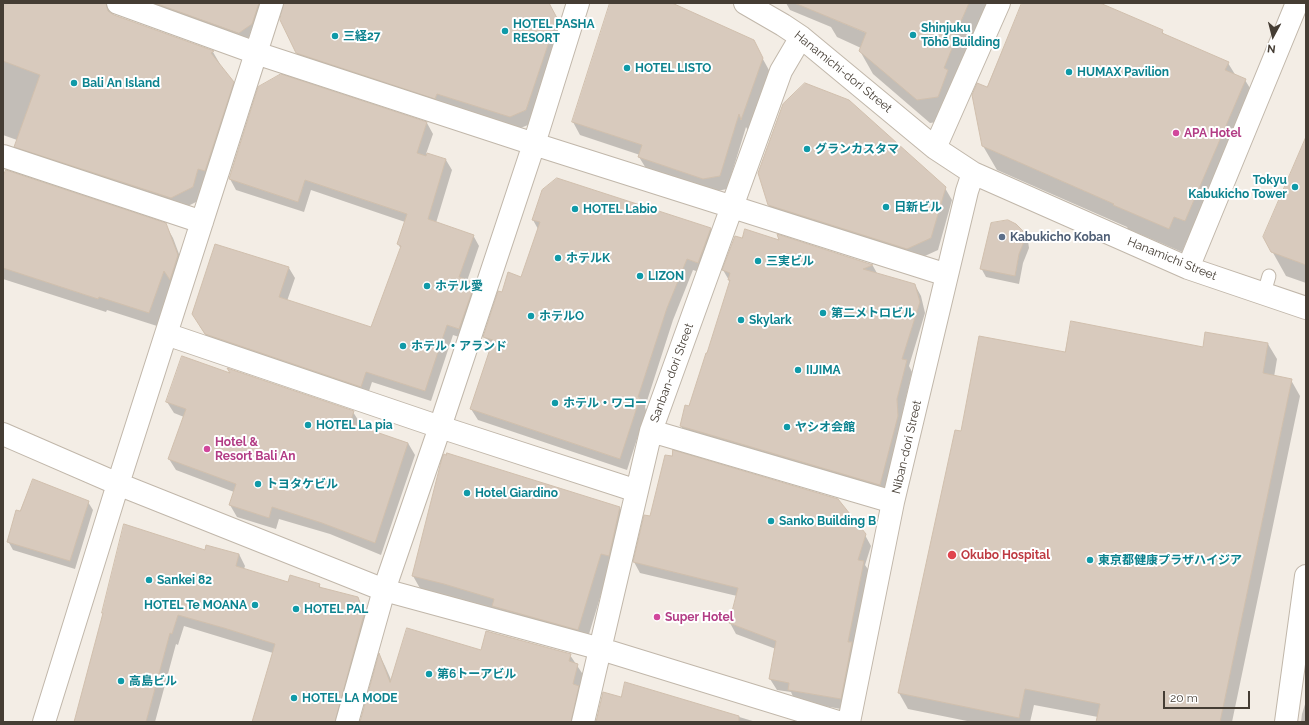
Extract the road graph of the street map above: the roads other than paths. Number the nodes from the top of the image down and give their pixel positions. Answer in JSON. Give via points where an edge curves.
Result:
{"nodes":[{"id":1,"x":118,"y":3,"type":"edge"},
{"id":2,"x":272,"y":3,"type":"edge"},
{"id":3,"x":578,"y":3,"type":"edge"},
{"id":4,"x":745,"y":3,"type":"edge"},
{"id":5,"x":999,"y":3,"type":"edge"},
{"id":6,"x":1298,"y":3,"type":"edge"},
{"id":7,"x":801,"y":37,"type":"junction"},
{"id":8,"x":256,"y":53,"type":"junction"},
{"id":9,"x":534,"y":144,"type":"junction"},
{"id":10,"x":935,"y":148,"type":"junction"},
{"id":11,"x":3,"y":156,"type":"edge"},
{"id":12,"x":973,"y":174,"type":"junction"},
{"id":13,"x":732,"y":206,"type":"junction"},
{"id":14,"x":202,"y":222,"type":"junction"},
{"id":15,"x":1188,"y":268,"type":"junction"},
{"id":16,"x":947,"y":275,"type":"junction"},
{"id":17,"x":1306,"y":308,"type":"edge"},
{"id":18,"x":166,"y":334,"type":"junction"},
{"id":19,"x":440,"y":427,"type":"junction"},
{"id":20,"x":651,"y":430,"type":"junction"},
{"id":21,"x":3,"y":434,"type":"edge"},
{"id":22,"x":118,"y":484,"type":"junction"},
{"id":23,"x":637,"y":491,"type":"junction"},
{"id":24,"x":893,"y":502,"type":"junction"},
{"id":25,"x":1306,"y":576,"type":"edge"},
{"id":26,"x":384,"y":590,"type":"junction"},
{"id":27,"x":601,"y":649,"type":"junction"},
{"id":28,"x":44,"y":722,"type":"edge"},
{"id":29,"x":347,"y":722,"type":"edge"},
{"id":30,"x":583,"y":722,"type":"edge"},
{"id":31,"x":838,"y":722,"type":"edge"},
{"id":32,"x":849,"y":722,"type":"edge"},
{"id":33,"x":1286,"y":722,"type":"edge"}],
"edges":[{"from":1,"to":8,"type":"street"},
{"from":2,"to":8,"type":"street"},
{"from":3,"to":9,"type":"street"},
{"from":4,"to":7,"type":"street","name":"Hanamichi-dori Street"},
{"from":5,"to":10,"type":"street"},
{"from":6,"to":15,"type":"street"},
{"from":7,"to":10,"type":"street","name":"Hanamichi-dori Street"},
{"from":7,"to":13,"type":"street","name":"Sanban-dori Street","via":[[780,71]]},
{"from":8,"to":9,"type":"street"},
{"from":8,"to":14,"type":"street"},
{"from":9,"to":13,"type":"street"},
{"from":9,"to":19,"type":"street"},
{"from":10,"to":12,"type":"street","name":"Hanamichi Street"},
{"from":11,"to":14,"type":"street"},
{"from":12,"to":15,"type":"street","name":"Hanamichi Street"},
{"from":12,"to":16,"type":"street","name":"Niban-dori Street"},
{"from":13,"to":16,"type":"street"},
{"from":13,"to":20,"type":"street","name":"Sanban-dori Street"},
{"from":14,"to":18,"type":"street"},
{"from":15,"to":17,"type":"street","name":"Hanamichi Street","via":[[1267,285]]},
{"from":16,"to":24,"type":"street","name":"Niban-dori Street"},
{"from":18,"to":19,"type":"street"},
{"from":18,"to":22,"type":"street"},
{"from":19,"to":23,"type":"street"},
{"from":19,"to":26,"type":"street"},
{"from":20,"to":23,"type":"street","name":"Sanban-dori Street"},
{"from":20,"to":24,"type":"street"},
{"from":21,"to":22,"type":"street"},
{"from":22,"to":26,"type":"street"},
{"from":22,"to":28,"type":"street"},
{"from":23,"to":27,"type":"street","name":"Sanban-dori Street"},
{"from":24,"to":32,"type":"street","name":"Niban-dori Street"},
{"from":25,"to":33,"type":"street"},
{"from":26,"to":27,"type":"street"},
{"from":26,"to":29,"type":"street"},
{"from":27,"to":30,"type":"street","name":"Sanban-dori Street"},
{"from":27,"to":31,"type":"street"}]}
